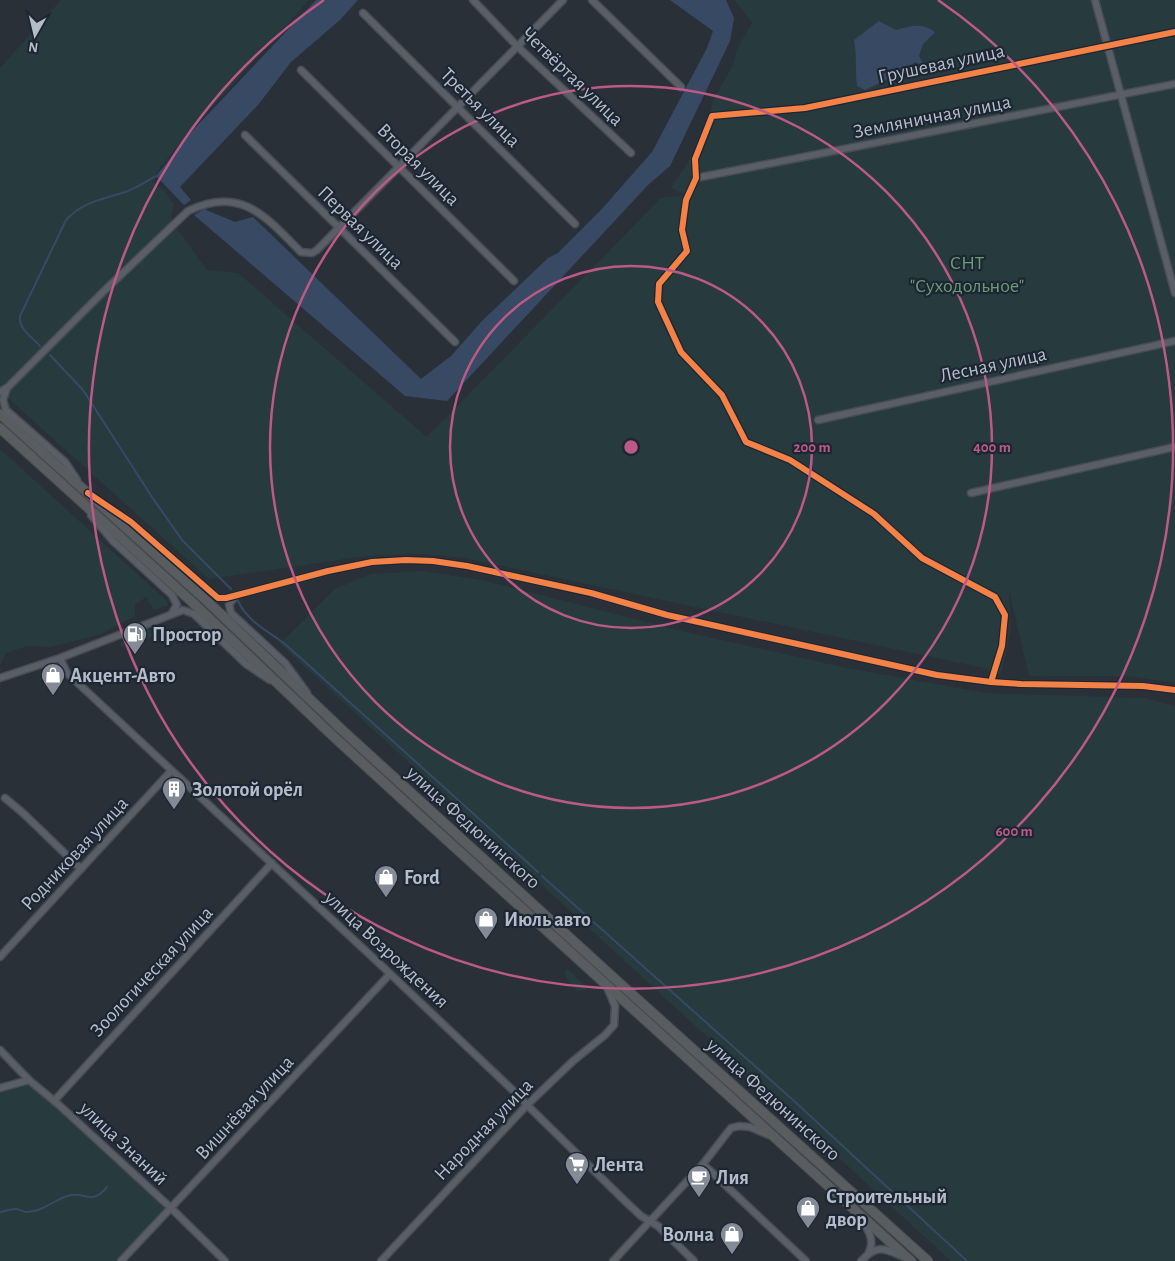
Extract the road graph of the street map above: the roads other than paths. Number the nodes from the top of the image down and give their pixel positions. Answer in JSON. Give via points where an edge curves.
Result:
{"nodes":[{"id":1,"x":472,"y":0,"type":"edge"},
{"id":2,"x":563,"y":0,"type":"edge"},
{"id":3,"x":592,"y":0,"type":"edge"},
{"id":4,"x":1095,"y":0,"type":"edge"},
{"id":5,"x":363,"y":13,"type":"dead end"},
{"id":6,"x":1175,"y":32,"type":"edge"},
{"id":7,"x":517,"y":46,"type":"junction"},
{"id":8,"x":1107,"y":46,"type":"junction"},
{"id":9,"x":301,"y":70,"type":"dead end"},
{"id":10,"x":1175,"y":84,"type":"edge"},
{"id":11,"x":681,"y":87,"type":"dead end"},
{"id":12,"x":1120,"y":95,"type":"junction"},
{"id":13,"x":458,"y":106,"type":"junction"},
{"id":14,"x":245,"y":135,"type":"dead end"},
{"id":15,"x":631,"y":153,"type":"dead end"},
{"id":16,"x":399,"y":166,"type":"junction"},
{"id":17,"x":696,"y":178,"type":"junction"},
{"id":18,"x":576,"y":224,"type":"dead end"},
{"id":19,"x":338,"y":227,"type":"junction"},
{"id":20,"x":514,"y":281,"type":"dead end"},
{"id":21,"x":1175,"y":293,"type":"edge"},
{"id":22,"x":1175,"y":341,"type":"edge"},
{"id":23,"x":455,"y":342,"type":"dead end"},
{"id":24,"x":8,"y":387,"type":"junction"},
{"id":25,"x":0,"y":392,"type":"edge"},
{"id":26,"x":0,"y":414,"type":"edge"},
{"id":27,"x":818,"y":420,"type":"dead end"},
{"id":28,"x":0,"y":428,"type":"edge"},
{"id":29,"x":1175,"y":447,"type":"edge"},
{"id":30,"x":86,"y":492,"type":"junction"},
{"id":31,"x":971,"y":493,"type":"dead end"},
{"id":32,"x":76,"y":497,"type":"junction"},
{"id":33,"x":238,"y":595,"type":"junction"},
{"id":34,"x":171,"y":614,"type":"junction"},
{"id":35,"x":60,"y":658,"type":"junction"},
{"id":36,"x":0,"y":678,"type":"edge"},
{"id":37,"x":991,"y":682,"type":"junction"},
{"id":38,"x":1175,"y":690,"type":"edge"},
{"id":39,"x":286,"y":691,"type":"junction"},
{"id":40,"x":319,"y":707,"type":"junction"},
{"id":41,"x":172,"y":771,"type":"junction"},
{"id":42,"x":4,"y":798,"type":"dead end"},
{"id":43,"x":272,"y":863,"type":"junction"},
{"id":44,"x":81,"y":869,"type":"junction"},
{"id":45,"x":0,"y":957,"type":"edge"},
{"id":46,"x":390,"y":974,"type":"junction"},
{"id":47,"x":607,"y":987,"type":"junction"},
{"id":48,"x":0,"y":1050,"type":"edge"},
{"id":49,"x":29,"y":1080,"type":"junction"},
{"id":50,"x":0,"y":1088,"type":"edge"},
{"id":51,"x":54,"y":1101,"type":"junction"},
{"id":52,"x":527,"y":1105,"type":"junction"},
{"id":53,"x":779,"y":1141,"type":"junction"},
{"id":54,"x":704,"y":1164,"type":"junction"},
{"id":55,"x":171,"y":1208,"type":"junction"},
{"id":56,"x":859,"y":1214,"type":"junction"},
{"id":57,"x":652,"y":1221,"type":"junction"},
{"id":58,"x":869,"y":1252,"type":"junction"},
{"id":59,"x":911,"y":1260,"type":"edge"},
{"id":60,"x":121,"y":1261,"type":"edge"},
{"id":61,"x":226,"y":1261,"type":"edge"},
{"id":62,"x":381,"y":1261,"type":"edge"},
{"id":63,"x":613,"y":1261,"type":"edge"},
{"id":64,"x":694,"y":1261,"type":"edge"},
{"id":65,"x":806,"y":1261,"type":"edge"},
{"id":66,"x":861,"y":1261,"type":"edge"},
{"id":67,"x":928,"y":1261,"type":"edge"}],
"edges":[{"from":1,"to":7,"type":"street","name":"Четвёртая улица"},
{"from":2,"to":7,"type":"street"},
{"from":3,"to":11,"type":"street"},
{"from":4,"to":8,"type":"street"},
{"from":5,"to":13,"type":"street","name":"Третья улица"},
{"from":6,"to":8,"type":"street","name":"Грушевая улица"},
{"from":7,"to":13,"type":"street"},
{"from":7,"to":15,"type":"street","name":"Четвёртая улица"},
{"from":8,"to":12,"type":"street"},
{"from":8,"to":17,"type":"street","name":"Грушевая улица","via":[[805,108],[712,116],[695,159]]},
{"from":9,"to":16,"type":"street","name":"Вторая улица"},
{"from":10,"to":12,"type":"street","name":"Земляничная улица"},
{"from":12,"to":17,"type":"street","name":"Земляничная улица"},
{"from":12,"to":21,"type":"street"},
{"from":13,"to":16,"type":"street"},
{"from":13,"to":18,"type":"street","name":"Третья улица"},
{"from":14,"to":19,"type":"street","name":"Первая улица"},
{"from":16,"to":19,"type":"street"},
{"from":16,"to":20,"type":"street","name":"Вторая улица"},
{"from":17,"to":37,"type":"street","via":[[686,200],[682,230],[687,251],[659,284],[658,302],[681,352],[722,395],[746,442],[790,460],[874,514],[922,558],[995,597],[1005,615],[1002,646]]},
{"from":19,"to":23,"type":"street","name":"Первая улица"},
{"from":19,"to":24,"type":"street","via":[[317,250],[306,254],[261,214],[247,206],[215,201],[188,211]]},
{"from":22,"to":27,"type":"street","name":"Лесная улица"},
{"from":24,"to":25,"type":"street"},
{"from":24,"to":30,"type":"street","via":[[3,400],[6,410],[65,462]]},
{"from":26,"to":30,"type":"highway","name":"улица Федюнинского"},
{"from":28,"to":32,"type":"highway","name":"улица Федюнинского"},
{"from":29,"to":31,"type":"street"},
{"from":30,"to":33,"type":"street","via":[[131,522],[214,597],[222,599]]},
{"from":30,"to":40,"type":"highway","name":"улица Федюнинского","via":[[207,600]]},
{"from":32,"to":34,"type":"street","via":[[113,541],[172,595],[177,605]]},
{"from":32,"to":39,"type":"highway","name":"улица Федюнинского"},
{"from":33,"to":37,"type":"street","via":[[372,562],[433,561],[591,593],[667,615],[936,675]]},
{"from":33,"to":40,"type":"street","via":[[230,602],[231,612],[284,663]]},
{"from":34,"to":35,"type":"street"},
{"from":34,"to":39,"type":"street","via":[[183,610],[191,612],[246,664]]},
{"from":35,"to":36,"type":"street"},
{"from":35,"to":41,"type":"street","name":"улица Возрождения","via":[[67,674]]},
{"from":37,"to":38,"type":"street","via":[[1144,686]]},
{"from":39,"to":47,"type":"highway","name":"улица Федюнинского"},
{"from":40,"to":67,"type":"highway","name":"улица Федюнинского"},
{"from":41,"to":43,"type":"street","name":"улица Возрождения"},
{"from":41,"to":44,"type":"street","name":"Родниковая улица"},
{"from":42,"to":44,"type":"street"},
{"from":43,"to":46,"type":"street","name":"улица Возрождения"},
{"from":43,"to":51,"type":"street","name":"Зоологическая улица"},
{"from":44,"to":45,"type":"street","name":"Родниковая улица"},
{"from":46,"to":52,"type":"street","name":"улица Возрождения"},
{"from":46,"to":55,"type":"street","name":"Вишнёвая улица"},
{"from":47,"to":52,"type":"street","name":"Народная улица","via":[[615,1006],[614,1025]]},
{"from":47,"to":53,"type":"highway","name":"улица Федюнинского"},
{"from":48,"to":49,"type":"street","name":"улица Знаний"},
{"from":49,"to":50,"type":"street"},
{"from":49,"to":51,"type":"street","name":"улица Знаний"},
{"from":51,"to":55,"type":"street","name":"улица Знаний"},
{"from":52,"to":57,"type":"street","name":"улица Возрождения","via":[[636,1211]]},
{"from":52,"to":62,"type":"street","name":"Народная улица"},
{"from":53,"to":54,"type":"street","via":[[750,1127],[731,1128]]},
{"from":53,"to":56,"type":"highway","name":"улица Федюнинского"},
{"from":54,"to":57,"type":"street"},
{"from":54,"to":65,"type":"street"},
{"from":55,"to":60,"type":"street","name":"Вишнёвая улица"},
{"from":55,"to":61,"type":"street","name":"улица Знаний"},
{"from":56,"to":58,"type":"street","via":[[871,1236]]},
{"from":56,"to":59,"type":"highway","name":"улица Федюнинского"},
{"from":57,"to":63,"type":"street"},
{"from":57,"to":64,"type":"street","name":"улица Возрождения"},
{"from":58,"to":59,"type":"street","via":[[884,1249]]},
{"from":58,"to":66,"type":"street"}]}
